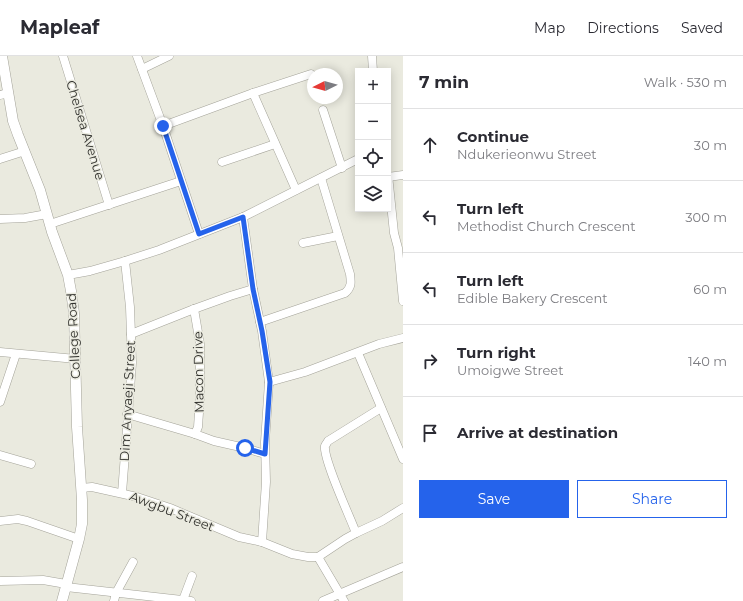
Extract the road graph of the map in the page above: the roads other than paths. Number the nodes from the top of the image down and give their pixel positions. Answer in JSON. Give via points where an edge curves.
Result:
{"nodes":[{"id":1,"x":2,"y":56,"type":"edge"},
{"id":2,"x":63,"y":56,"type":"edge"},
{"id":3,"x":137,"y":56,"type":"edge"},
{"id":4,"x":169,"y":56,"type":"edge"},
{"id":5,"x":372,"y":56,"type":"edge"},
{"id":6,"x":373,"y":68,"type":"edge"},
{"id":7,"x":142,"y":69,"type":"junction"},
{"id":8,"x":307,"y":75,"type":"edge"},
{"id":9,"x":253,"y":93,"type":"junction"},
{"id":10,"x":4,"y":94,"type":"edge"},
{"id":11,"x":323,"y":110,"type":"dead end"},
{"id":12,"x":163,"y":126,"type":"junction"},
{"id":13,"x":275,"y":144,"type":"junction"},
{"id":14,"x":25,"y":151,"type":"junction"},
{"id":15,"x":0,"y":160,"type":"edge"},
{"id":16,"x":355,"y":161,"type":"edge"},
{"id":17,"x":222,"y":162,"type":"dead end"},
{"id":18,"x":342,"y":168,"type":"junction"},
{"id":19,"x":403,"y":175,"type":"edge"},
{"id":20,"x":391,"y":176,"type":"edge"},
{"id":21,"x":321,"y":178,"type":"junction"},
{"id":22,"x":181,"y":181,"type":"junction"},
{"id":23,"x":296,"y":190,"type":"junction"},
{"id":24,"x":391,"y":204,"type":"edge"},
{"id":25,"x":109,"y":205,"type":"junction"},
{"id":26,"x":243,"y":217,"type":"junction"},
{"id":27,"x":0,"y":219,"type":"edge"},
{"id":28,"x":49,"y":219,"type":"junction"},
{"id":29,"x":199,"y":234,"type":"junction"},
{"id":30,"x":338,"y":236,"type":"junction"},
{"id":31,"x":303,"y":243,"type":"dead end"},
{"id":32,"x":125,"y":261,"type":"junction"},
{"id":33,"x":68,"y":275,"type":"junction"},
{"id":34,"x":253,"y":289,"type":"junction"},
{"id":35,"x":403,"y":301,"type":"edge"},
{"id":36,"x":194,"y":309,"type":"junction"},
{"id":37,"x":260,"y":322,"type":"junction"},
{"id":38,"x":130,"y":334,"type":"junction"},
{"id":39,"x":403,"y":338,"type":"edge"},
{"id":40,"x":0,"y":352,"type":"edge"},
{"id":41,"x":16,"y":354,"type":"junction"},
{"id":42,"x":358,"y":354,"type":"junction"},
{"id":43,"x":76,"y":359,"type":"junction"},
{"id":44,"x":270,"y":382,"type":"junction"},
{"id":45,"x":0,"y":402,"type":"edge"},
{"id":46,"x":381,"y":408,"type":"junction"},
{"id":47,"x":127,"y":414,"type":"junction"},
{"id":48,"x":195,"y":434,"type":"junction"},
{"id":49,"x":265,"y":454,"type":"junction"},
{"id":50,"x":0,"y":455,"type":"edge"},
{"id":51,"x":403,"y":459,"type":"edge"},
{"id":52,"x":31,"y":464,"type":"dead end"},
{"id":53,"x":81,"y":488,"type":"junction"},
{"id":54,"x":122,"y":492,"type":"junction"},
{"id":55,"x":403,"y":508,"type":"edge"},
{"id":56,"x":0,"y":521,"type":"edge"},
{"id":57,"x":356,"y":532,"type":"junction"},
{"id":58,"x":79,"y":539,"type":"junction"},
{"id":59,"x":262,"y":542,"type":"junction"},
{"id":60,"x":318,"y":557,"type":"junction"},
{"id":61,"x":133,"y":562,"type":"dead end"},
{"id":62,"x":403,"y":567,"type":"edge"},
{"id":63,"x":192,"y":576,"type":"dead end"},
{"id":64,"x":0,"y":581,"type":"edge"},
{"id":65,"x":66,"y":585,"type":"junction"},
{"id":66,"x":115,"y":597,"type":"edge"},
{"id":67,"x":342,"y":598,"type":"edge"},
{"id":68,"x":174,"y":600,"type":"edge"},
{"id":69,"x":62,"y":601,"type":"edge"},
{"id":70,"x":187,"y":601,"type":"edge"},
{"id":71,"x":323,"y":601,"type":"edge"}],
"edges":[{"from":1,"to":10,"type":"main road","name":"College Road"},
{"from":2,"to":25,"type":"street","name":"Chelsea Avenue"},
{"from":3,"to":7,"type":"street"},
{"from":4,"to":7,"type":"street"},
{"from":5,"to":6,"type":"street"},
{"from":7,"to":12,"type":"street"},
{"from":8,"to":9,"type":"street"},
{"from":9,"to":12,"type":"street"},
{"from":9,"to":13,"type":"street"},
{"from":10,"to":14,"type":"main road","name":"College Road"},
{"from":11,"to":18,"type":"street"},
{"from":12,"to":22,"type":"street"},
{"from":13,"to":17,"type":"street"},
{"from":13,"to":23,"type":"street"},
{"from":14,"to":15,"type":"street"},
{"from":14,"to":28,"type":"main road","name":"College Road"},
{"from":16,"to":18,"type":"street"},
{"from":18,"to":21,"type":"street"},
{"from":19,"to":20,"type":"street"},
{"from":21,"to":23,"type":"street"},
{"from":21,"to":30,"type":"street"},
{"from":22,"to":25,"type":"street"},
{"from":22,"to":29,"type":"street"},
{"from":23,"to":26,"type":"street"},
{"from":24,"to":35,"type":"street"},
{"from":25,"to":28,"type":"street"},
{"from":26,"to":29,"type":"street"},
{"from":26,"to":34,"type":"street"},
{"from":27,"to":28,"type":"street"},
{"from":28,"to":33,"type":"main road","name":"College Road"},
{"from":29,"to":32,"type":"street"},
{"from":30,"to":31,"type":"street"},
{"from":30,"to":37,"type":"street","via":[[350,274],[349,289],[345,293]]},
{"from":32,"to":33,"type":"street"},
{"from":32,"to":38,"type":"street","name":"Dim Anyaeji Street"},
{"from":33,"to":43,"type":"main road","name":"College Road","via":[[74,313]]},
{"from":34,"to":36,"type":"street"},
{"from":34,"to":37,"type":"street"},
{"from":36,"to":38,"type":"street"},
{"from":36,"to":48,"type":"street","name":"Macon Drive","via":[[200,344],[198,427]]},
{"from":37,"to":44,"type":"street"},
{"from":38,"to":47,"type":"street","name":"Dim Anyaeji Street","via":[[132,363]]},
{"from":39,"to":42,"type":"street","via":[[379,344]]},
{"from":40,"to":41,"type":"street"},
{"from":41,"to":43,"type":"street"},
{"from":41,"to":45,"type":"street"},
{"from":42,"to":44,"type":"street"},
{"from":42,"to":46,"type":"street"},
{"from":43,"to":53,"type":"main road","name":"College Road","via":[[76,427]]},
{"from":44,"to":49,"type":"street"},
{"from":46,"to":51,"type":"street"},
{"from":46,"to":57,"type":"street","via":[[328,441],[325,447],[331,471]]},
{"from":47,"to":48,"type":"street"},
{"from":47,"to":54,"type":"street","name":"Dim Anyaeji Street"},
{"from":48,"to":49,"type":"street"},
{"from":49,"to":59,"type":"street"},
{"from":50,"to":52,"type":"street"},
{"from":53,"to":54,"type":"street","name":"Awgbu Street","via":[[92,487]]},
{"from":53,"to":58,"type":"main road","name":"College Road","via":[[82,524]]},
{"from":54,"to":59,"type":"street","name":"Awgbu Street","via":[[170,508],[239,537]]},
{"from":55,"to":57,"type":"street","via":[[386,520]]},
{"from":56,"to":58,"type":"street","via":[[28,521]]},
{"from":57,"to":60,"type":"street"},
{"from":58,"to":65,"type":"main road","name":"College Road"},
{"from":59,"to":60,"type":"street","name":"Awgbu Street","via":[[301,556]]},
{"from":60,"to":67,"type":"street"},
{"from":61,"to":66,"type":"street"},
{"from":62,"to":67,"type":"street"},
{"from":63,"to":70,"type":"street"},
{"from":64,"to":65,"type":"street","via":[[43,580]]},
{"from":65,"to":66,"type":"street"},
{"from":65,"to":69,"type":"main road","name":"College Road"},
{"from":66,"to":68,"type":"street"},
{"from":67,"to":71,"type":"street"},
{"from":68,"to":70,"type":"street"}]}
